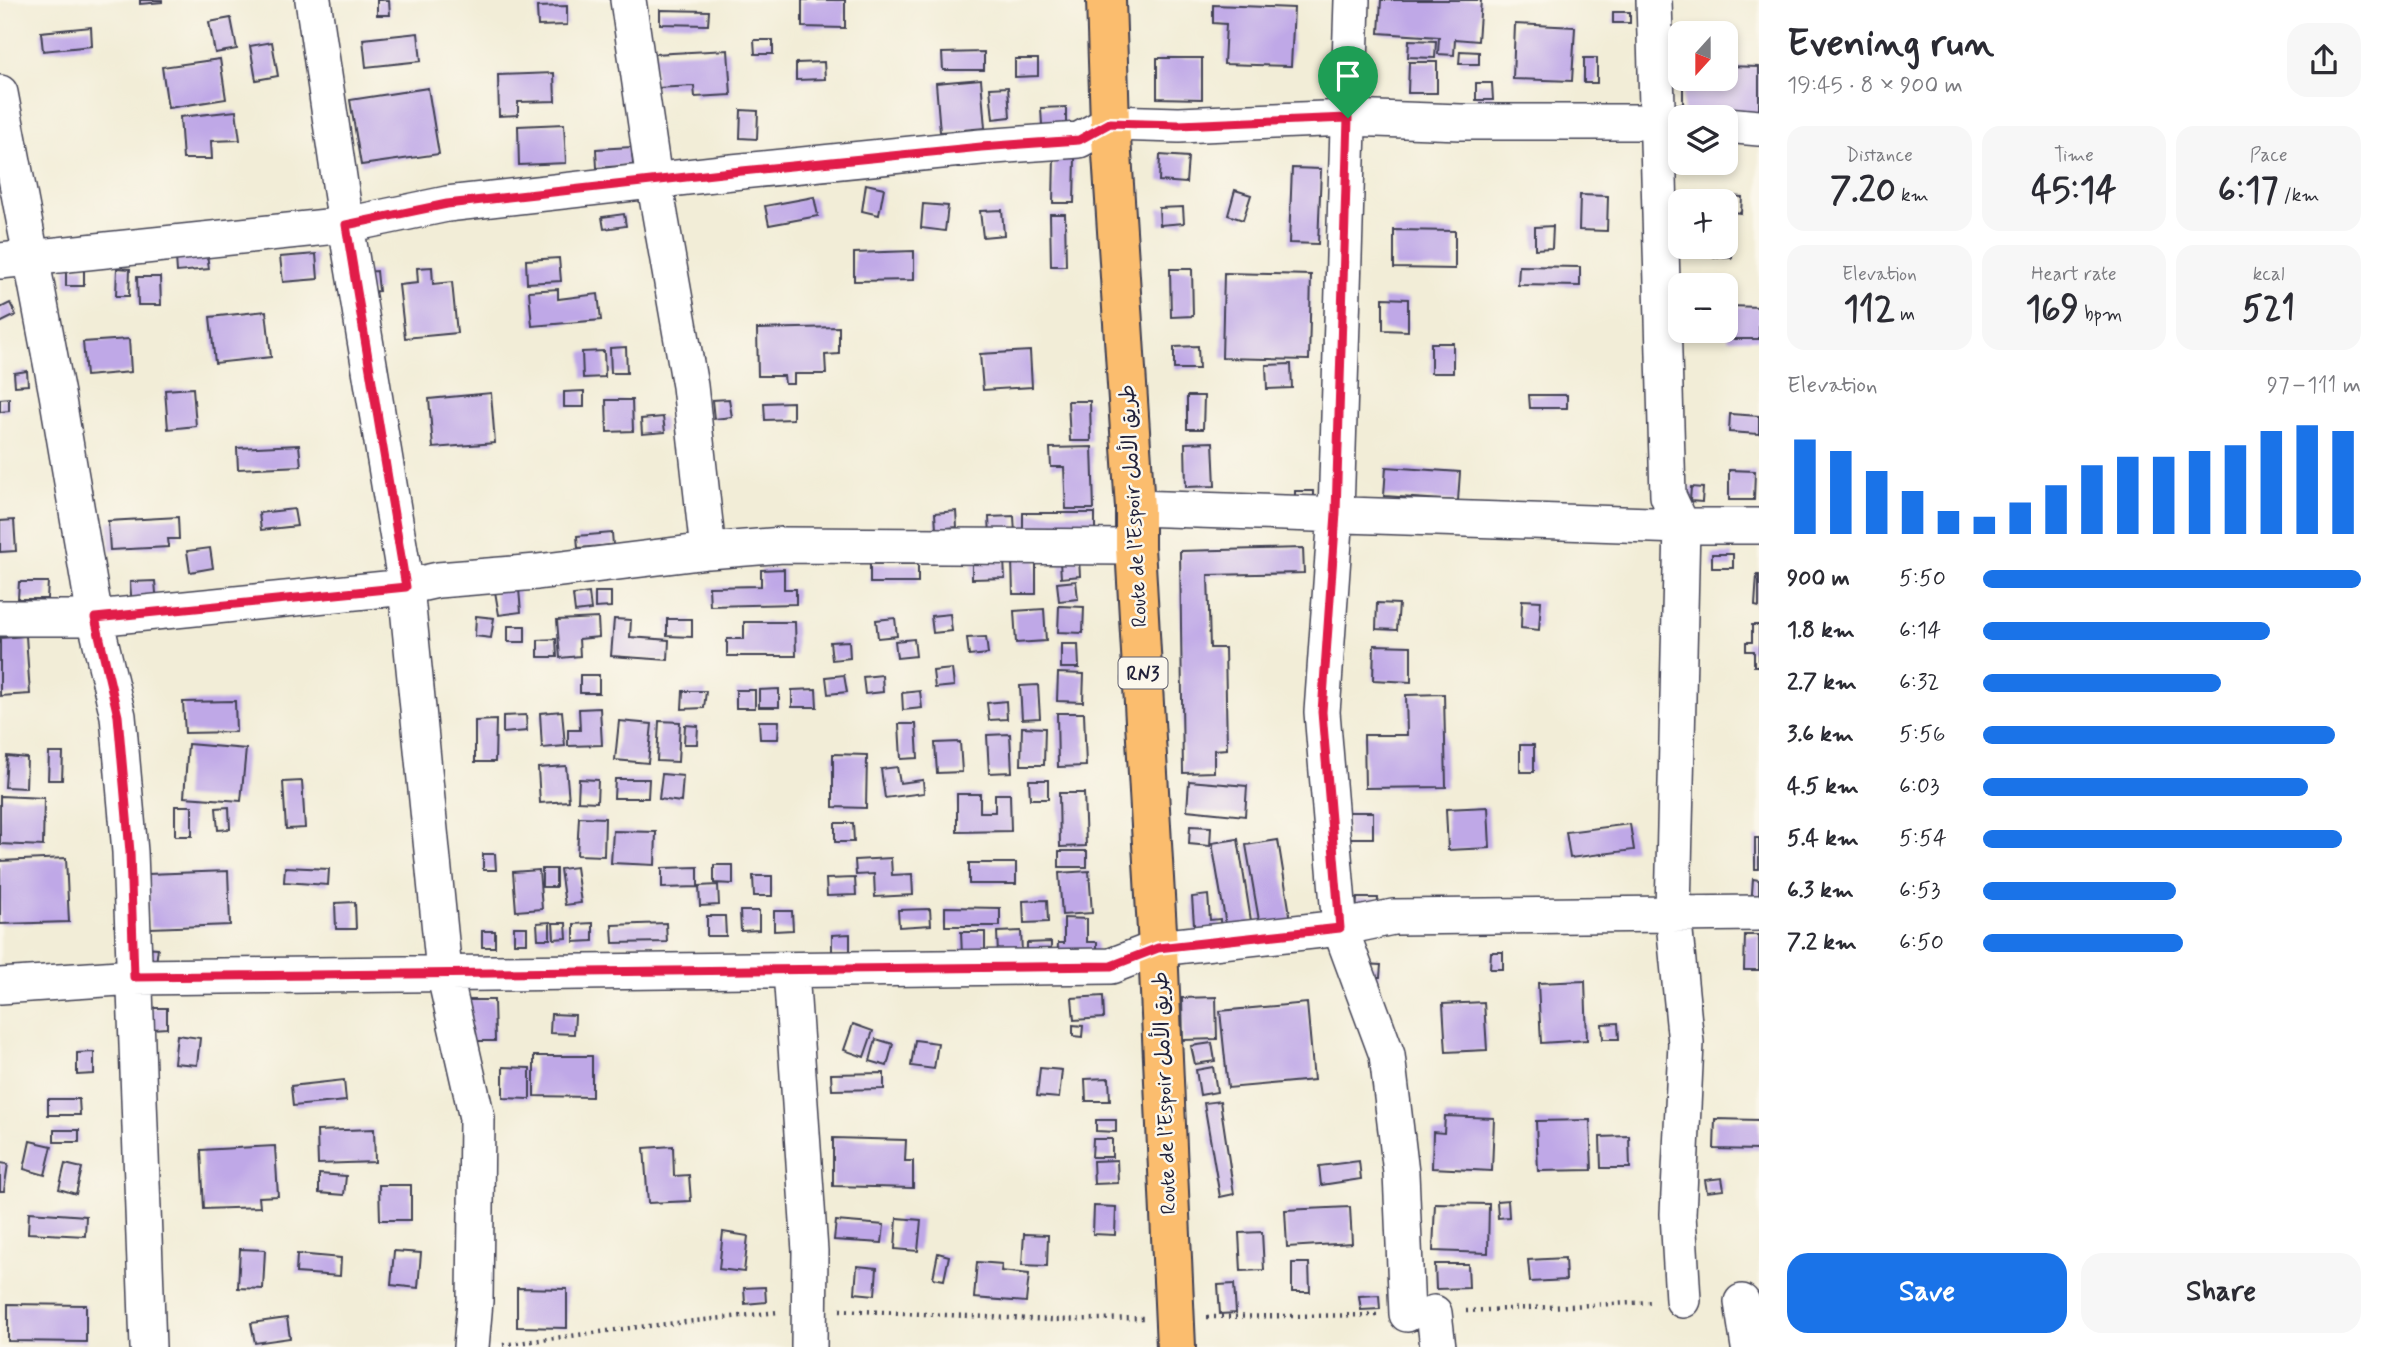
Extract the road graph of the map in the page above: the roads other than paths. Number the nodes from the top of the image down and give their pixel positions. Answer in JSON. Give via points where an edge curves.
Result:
{"nodes":[{"id":1,"x":313,"y":0,"type":"edge"},
{"id":2,"x":628,"y":0,"type":"edge"},
{"id":3,"x":1106,"y":0,"type":"edge"},
{"id":4,"x":1352,"y":0,"type":"edge"},
{"id":5,"x":1654,"y":0,"type":"edge"},
{"id":6,"x":0,"y":93,"type":"edge"},
{"id":7,"x":1668,"y":114,"type":"edge"},
{"id":8,"x":1348,"y":118,"type":"junction"},
{"id":9,"x":1668,"y":122,"type":"edge"},
{"id":10,"x":1110,"y":123,"type":"junction"},
{"id":11,"x":1738,"y":126,"type":"edge"},
{"id":12,"x":1759,"y":128,"type":"edge"},
{"id":13,"x":1669,"y":175,"type":"edge"},
{"id":14,"x":654,"y":180,"type":"junction"},
{"id":15,"x":346,"y":225,"type":"junction"},
{"id":16,"x":16,"y":259,"type":"edge"},
{"id":17,"x":1135,"y":508,"type":"junction"},
{"id":18,"x":1336,"y":513,"type":"junction"},
{"id":19,"x":1682,"y":526,"type":"junction"},
{"id":20,"x":1759,"y":526,"type":"edge"},
{"id":21,"x":1135,"y":547,"type":"junction"},
{"id":22,"x":708,"y":551,"type":"junction"},
{"id":23,"x":406,"y":587,"type":"junction"},
{"id":24,"x":0,"y":618,"type":"edge"},
{"id":25,"x":95,"y":618,"type":"junction"},
{"id":26,"x":1673,"y":912,"type":"junction"},
{"id":27,"x":1759,"y":912,"type":"edge"},
{"id":28,"x":1340,"y":928,"type":"junction"},
{"id":29,"x":1158,"y":948,"type":"junction"},
{"id":30,"x":791,"y":971,"type":"junction"},
{"id":31,"x":444,"y":972,"type":"junction"},
{"id":32,"x":134,"y":977,"type":"junction"},
{"id":33,"x":0,"y":986,"type":"edge"},
{"id":34,"x":1683,"y":1300,"type":"road end"},
{"id":35,"x":1742,"y":1303,"type":"dead end"},
{"id":36,"x":1175,"y":1333,"type":"edge"},
{"id":37,"x":148,"y":1347,"type":"edge"},
{"id":38,"x":471,"y":1347,"type":"edge"},
{"id":39,"x":809,"y":1347,"type":"edge"},
{"id":40,"x":1438,"y":1347,"type":"edge"},
{"id":41,"x":1749,"y":1347,"type":"edge"}],
"edges":[{"from":1,"to":15,"type":"street"},
{"from":2,"to":14,"type":"street"},
{"from":3,"to":10,"type":"highway","name":"Route de l’Espoir طريق الأمل","number":"RN3"},
{"from":4,"to":8,"type":"street"},
{"from":5,"to":7,"type":"street"},
{"from":6,"to":16,"type":"street"},
{"from":8,"to":9,"type":"street"},
{"from":8,"to":10,"type":"street"},
{"from":8,"to":18,"type":"street"},
{"from":10,"to":14,"type":"street","via":[[1079,140]]},
{"from":10,"to":17,"type":"highway","name":"Route de l’Espoir طريق الأمل","number":"RN3"},
{"from":11,"to":12,"type":"street"},
{"from":13,"to":19,"type":"street","via":[[1668,496]]},
{"from":14,"to":15,"type":"street","via":[[447,204]]},
{"from":14,"to":22,"type":"street","via":[[690,386]]},
{"from":15,"to":16,"type":"street"},
{"from":15,"to":23,"type":"street"},
{"from":16,"to":25,"type":"street"},
{"from":17,"to":18,"type":"street"},
{"from":17,"to":21,"type":"highway","name":"Route de l’Espoir طريق الأمل","number":"RN3"},
{"from":18,"to":19,"type":"street"},
{"from":18,"to":28,"type":"street","via":[[1322,712]]},
{"from":19,"to":20,"type":"street"},
{"from":19,"to":26,"type":"street"},
{"from":21,"to":22,"type":"street","via":[[783,545]]},
{"from":21,"to":29,"type":"highway","name":"Route de l’Espoir طريق الأمل","number":"RN3"},
{"from":22,"to":23,"type":"street"},
{"from":23,"to":25,"type":"street"},
{"from":23,"to":31,"type":"street"},
{"from":24,"to":25,"type":"street"},
{"from":25,"to":32,"type":"street","via":[[118,716],[130,852]]},
{"from":26,"to":27,"type":"street"},
{"from":26,"to":28,"type":"street","via":[[1393,917]]},
{"from":26,"to":34,"type":"street","via":[[1686,1044],[1678,1214]]},
{"from":28,"to":29,"type":"street"},
{"from":28,"to":40,"type":"street","via":[[1387,1055],[1420,1313]]},
{"from":29,"to":30,"type":"street","via":[[1111,966]]},
{"from":29,"to":36,"type":"highway","name":"Route de l’Espoir طريق الأمل","number":"RN3"},
{"from":30,"to":31,"type":"street"},
{"from":30,"to":39,"type":"street","via":[[810,1251]]},
{"from":31,"to":32,"type":"street"},
{"from":31,"to":38,"type":"street","via":[[477,1118]]},
{"from":32,"to":33,"type":"street"},
{"from":32,"to":37,"type":"street"},
{"from":35,"to":41,"type":"street"}]}
